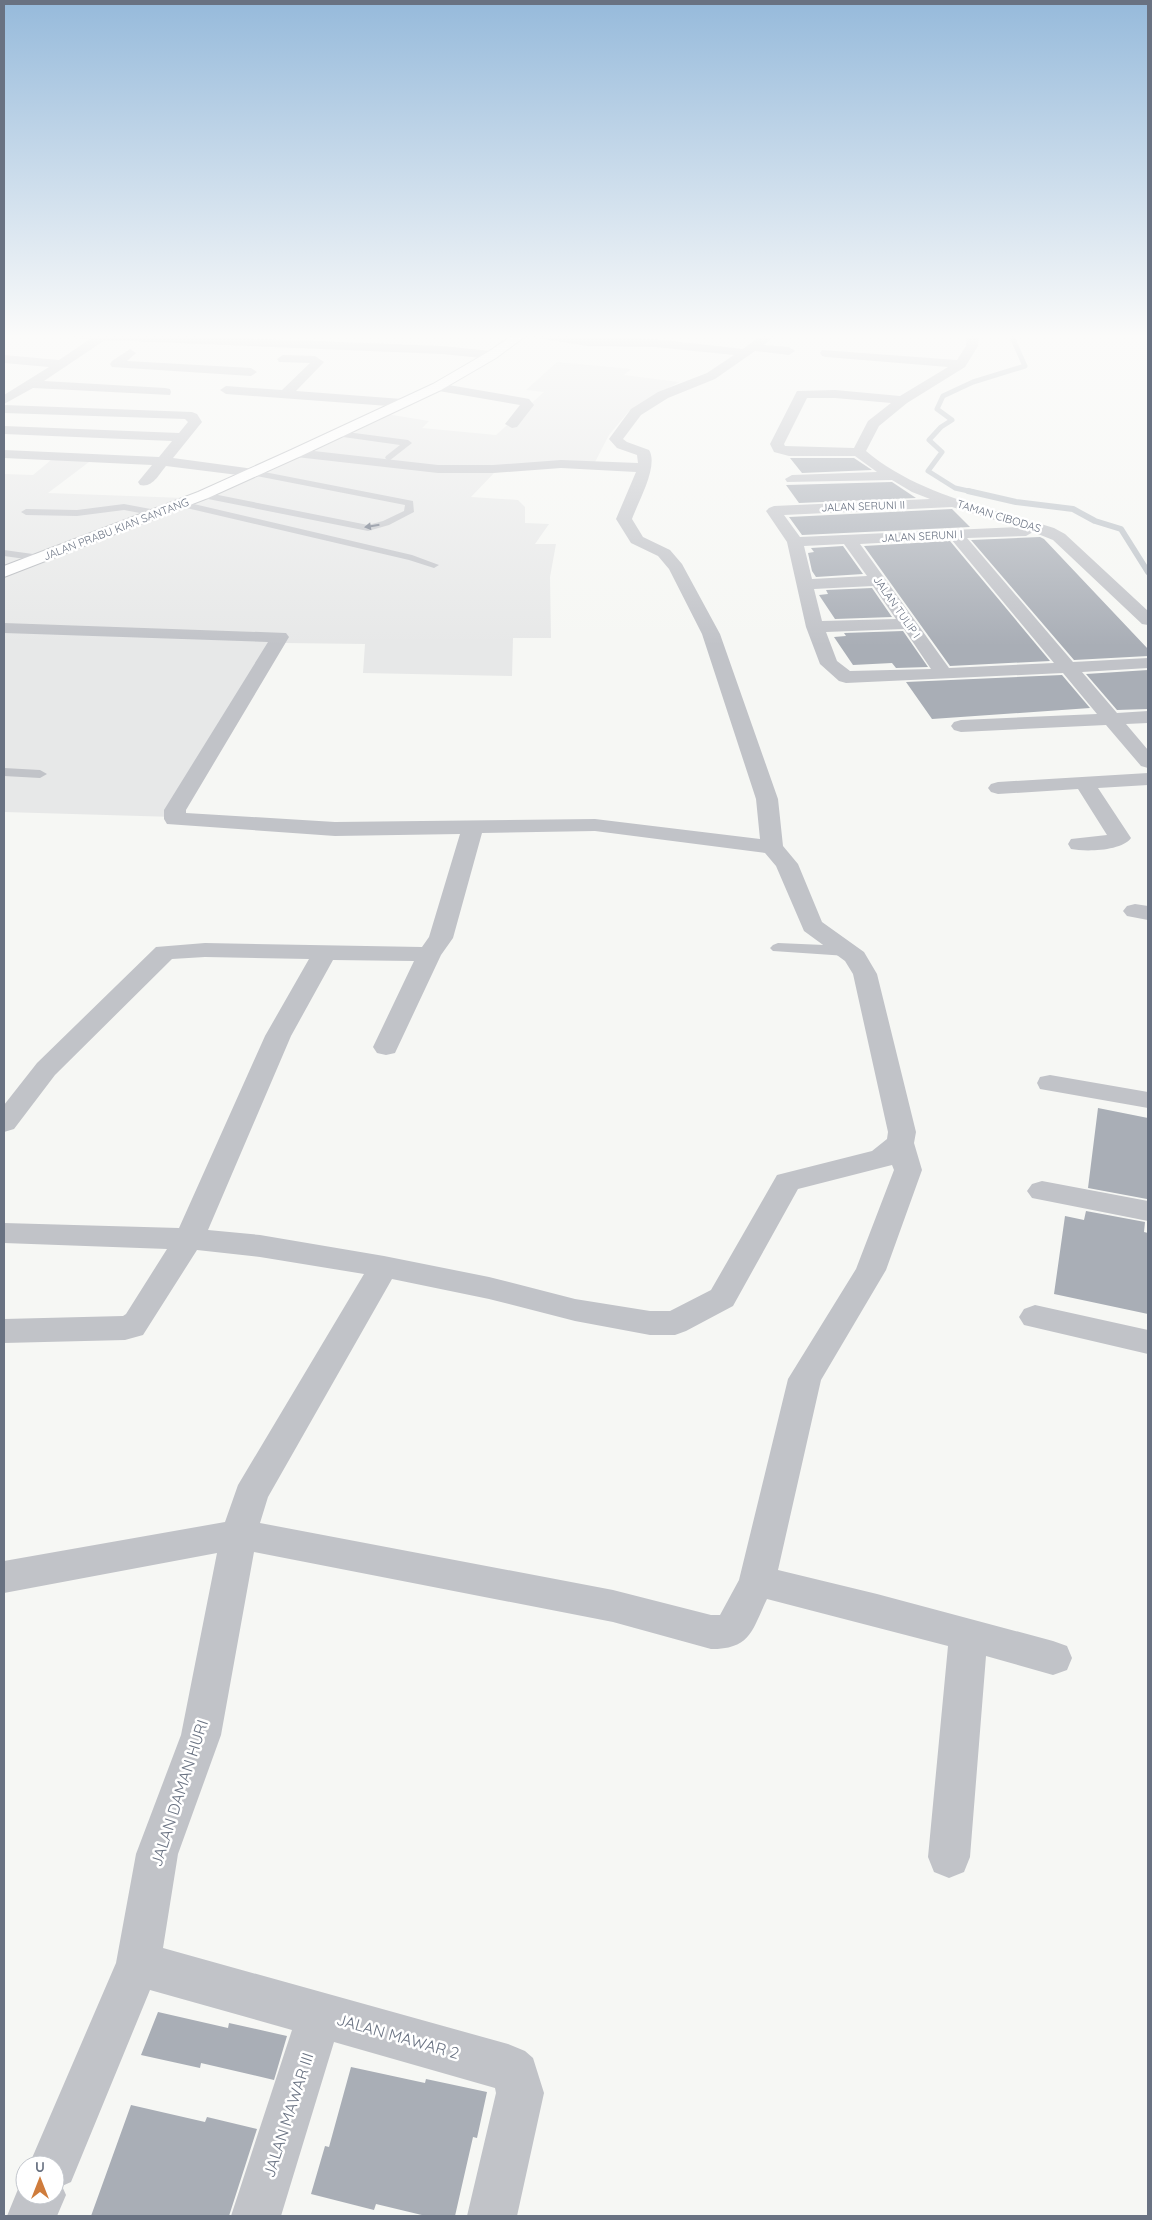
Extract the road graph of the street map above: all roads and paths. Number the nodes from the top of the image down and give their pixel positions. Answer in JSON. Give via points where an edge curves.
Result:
{"nodes":[{"id":1,"x":181,"y":439,"type":"edge"},
{"id":2,"x":330,"y":439,"type":"edge"},
{"id":3,"x":343,"y":439,"type":"edge"},
{"id":4,"x":353,"y":439,"type":"edge"},
{"id":5,"x":616,"y":439,"type":"edge"},
{"id":6,"x":780,"y":439,"type":"edge"},
{"id":7,"x":866,"y":439,"type":"edge"},
{"id":8,"x":401,"y":448,"type":"junction"},
{"id":9,"x":859,"y":452,"type":"junction"},
{"id":10,"x":4,"y":454,"type":"edge"},
{"id":11,"x":296,"y":454,"type":"junction"},
{"id":12,"x":389,"y":458,"type":"dead end"},
{"id":13,"x":164,"y":461,"type":"junction"},
{"id":14,"x":645,"y":468,"type":"junction"},
{"id":15,"x":254,"y":473,"type":"junction"},
{"id":16,"x":894,"y":476,"type":"junction"},
{"id":17,"x":792,"y":479,"type":"dead end"},
{"id":18,"x":145,"y":482,"type":"dead end"},
{"id":19,"x":203,"y":495,"type":"junction"},
{"id":20,"x":953,"y":502,"type":"junction"},
{"id":21,"x":181,"y":504,"type":"junction"},
{"id":22,"x":26,"y":512,"type":"dead end"},
{"id":23,"x":156,"y":513,"type":"junction"},
{"id":24,"x":1048,"y":530,"type":"junction"},
{"id":25,"x":955,"y":534,"type":"junction"},
{"id":26,"x":849,"y":540,"type":"junction"},
{"id":27,"x":795,"y":542,"type":"junction"},
{"id":28,"x":4,"y":553,"type":"edge"},
{"id":29,"x":40,"y":558,"type":"junction"},
{"id":30,"x":434,"y":565,"type":"dead end"},
{"id":31,"x":4,"y":572,"type":"edge"},
{"id":32,"x":878,"y":580,"type":"junction"},
{"id":33,"x":804,"y":584,"type":"junction"},
{"id":34,"x":1148,"y":620,"type":"edge"},
{"id":35,"x":908,"y":624,"type":"junction"},
{"id":36,"x":815,"y":627,"type":"junction"},
{"id":37,"x":4,"y":628,"type":"edge"},
{"id":38,"x":1148,"y":663,"type":"edge"},
{"id":39,"x":1068,"y":667,"type":"junction"},
{"id":40,"x":944,"y":674,"type":"junction"},
{"id":41,"x":1148,"y":717,"type":"edge"},
{"id":42,"x":1112,"y":719,"type":"junction"},
{"id":43,"x":960,"y":726,"type":"dead end"},
{"id":44,"x":1148,"y":762,"type":"edge"},
{"id":45,"x":4,"y":772,"type":"edge"},
{"id":46,"x":40,"y":774,"type":"dead end"},
{"id":47,"x":1148,"y":779,"type":"edge"},
{"id":48,"x":1084,"y":782,"type":"junction"},
{"id":49,"x":998,"y":788,"type":"dead end"},
{"id":50,"x":473,"y":828,"type":"junction"},
{"id":51,"x":1079,"y":844,"type":"dead end"},
{"id":52,"x":772,"y":847,"type":"junction"},
{"id":53,"x":778,"y":948,"type":"dead end"},
{"id":54,"x":847,"y":951,"type":"junction"},
{"id":55,"x":324,"y":954,"type":"junction"},
{"id":56,"x":430,"y":954,"type":"junction"},
{"id":57,"x":386,"y":1047,"type":"dead end"},
{"id":58,"x":1050,"y":1083,"type":"dead end"},
{"id":59,"x":1148,"y":1100,"type":"edge"},
{"id":60,"x":4,"y":1123,"type":"edge"},
{"id":61,"x":900,"y":1144,"type":"junction"},
{"id":62,"x":1042,"y":1191,"type":"dead end"},
{"id":63,"x":1148,"y":1211,"type":"edge"},
{"id":64,"x":4,"y":1233,"type":"edge"},
{"id":65,"x":189,"y":1239,"type":"junction"},
{"id":66,"x":384,"y":1267,"type":"junction"},
{"id":67,"x":1035,"y":1317,"type":"dead end"},
{"id":68,"x":4,"y":1331,"type":"edge"},
{"id":69,"x":1148,"y":1342,"type":"edge"},
{"id":70,"x":238,"y":1534,"type":"junction"},
{"id":71,"x":4,"y":1576,"type":"edge"},
{"id":72,"x":757,"y":1581,"type":"junction"},
{"id":73,"x":968,"y":1635,"type":"junction"},
{"id":74,"x":1053,"y":1658,"type":"dead end"},
{"id":75,"x":949,"y":1856,"type":"dead end"},
{"id":76,"x":138,"y":1964,"type":"junction"},
{"id":77,"x":320,"y":2014,"type":"junction"},
{"id":78,"x":58,"y":2155,"type":"edge"},
{"id":79,"x":256,"y":2216,"type":"edge"},
{"id":80,"x":492,"y":2216,"type":"edge"}],
"edges":[{"from":1,"to":13,"type":"street"},
{"from":2,"to":11,"type":"main road","name":"JALAN PRABU KIAN SANTANG"},
{"from":3,"to":8,"type":"lane"},
{"from":4,"to":8,"type":"lane","via":[[408,443]]},
{"from":5,"to":14,"type":"street","via":[[622,445],[644,453]]},
{"from":6,"to":9,"type":"street","via":[[779,449],[790,452]]},
{"from":7,"to":9,"type":"street"},
{"from":8,"to":12,"type":"lane"},
{"from":9,"to":16,"type":"street","name":"TAMAN CIBODAS"},
{"from":10,"to":13,"type":"street"},
{"from":11,"to":14,"type":"street","via":[[438,469],[561,464]]},
{"from":11,"to":15,"type":"main road","name":"JALAN PRABU KIAN SANTANG"},
{"from":13,"to":15,"type":"street"},
{"from":13,"to":18,"type":"street"},
{"from":14,"to":52,"type":"street","via":[[624,519],[637,540],[664,553],[676,567],[711,634],[767,799]]},
{"from":15,"to":19,"type":"main road","name":"JALAN PRABU KIAN SANTANG"},
{"from":15,"to":19,"type":"lane","one_way":true,"via":[[410,503],[409,512],[368,528]]},
{"from":16,"to":17,"type":"street"},
{"from":16,"to":20,"type":"street","name":"TAMAN CIBODAS","via":[[917,489]]},
{"from":19,"to":21,"type":"main road","name":"JALAN PRABU KIAN SANTANG"},
{"from":20,"to":24,"type":"street","name":"TAMAN CIBODAS"},
{"from":20,"to":27,"type":"street","name":"JALAN SERUNI II","via":[[774,511]]},
{"from":21,"to":23,"type":"main road","name":"JALAN PRABU KIAN SANTANG"},
{"from":21,"to":30,"type":"lane"},
{"from":22,"to":23,"type":"lane","via":[[77,513],[124,507]]},
{"from":23,"to":29,"type":"main road","name":"JALAN PRABU KIAN SANTANG"},
{"from":24,"to":25,"type":"street","name":"JALAN SERUNI I"},
{"from":24,"to":34,"type":"street","name":"TAMAN CIBODAS"},
{"from":25,"to":26,"type":"street","name":"JALAN SERUNI I"},
{"from":25,"to":39,"type":"street"},
{"from":26,"to":27,"type":"street","name":"JALAN SERUNI I"},
{"from":26,"to":32,"type":"street","name":"JALAN TULIP I"},
{"from":27,"to":33,"type":"street"},
{"from":28,"to":29,"type":"lane"},
{"from":29,"to":31,"type":"main road","name":"JALAN PRABU KIAN SANTANG"},
{"from":32,"to":33,"type":"street"},
{"from":32,"to":35,"type":"street","name":"JALAN TULIP I"},
{"from":33,"to":36,"type":"street"},
{"from":35,"to":36,"type":"street"},
{"from":35,"to":40,"type":"street","name":"JALAN TULIP I"},
{"from":36,"to":40,"type":"street","via":[[829,664],[846,677]]},
{"from":37,"to":50,"type":"street","via":[[280,637],[175,810],[175,820],[335,829]]},
{"from":38,"to":39,"type":"street"},
{"from":39,"to":40,"type":"street"},
{"from":39,"to":42,"type":"street"},
{"from":41,"to":42,"type":"street"},
{"from":42,"to":43,"type":"street"},
{"from":42,"to":44,"type":"street"},
{"from":45,"to":46,"type":"lane"},
{"from":47,"to":48,"type":"street"},
{"from":48,"to":49,"type":"street"},
{"from":48,"to":51,"type":"street","via":[[1120,838],[1118,841]]},
{"from":50,"to":52,"type":"street","via":[[596,825]]},
{"from":50,"to":56,"type":"street","via":[[441,938]]},
{"from":52,"to":54,"type":"street","via":[[787,864],[812,926]]},
{"from":53,"to":54,"type":"lane"},
{"from":54,"to":61,"type":"street","via":[[855,957],[865,974],[902,1132]]},
{"from":55,"to":56,"type":"street"},
{"from":55,"to":60,"type":"street","via":[[205,950],[165,952],[46,1069]]},
{"from":55,"to":65,"type":"street","via":[[278,1036]]},
{"from":56,"to":57,"type":"street"},
{"from":58,"to":59,"type":"street"},
{"from":61,"to":66,"type":"street","via":[[882,1158],[787,1182],[722,1298],[675,1323],[650,1323],[575,1310],[490,1288]]},
{"from":61,"to":72,"type":"street","via":[[908,1170],[872,1270],[805,1379]]},
{"from":62,"to":63,"type":"street"},
{"from":64,"to":65,"type":"street"},
{"from":65,"to":66,"type":"street","via":[[260,1246]]},
{"from":65,"to":68,"type":"street","via":[[132,1326]]},
{"from":66,"to":70,"type":"street","name":"JALAN DAMAN HURI","via":[[251,1495]]},
{"from":67,"to":69,"type":"street"},
{"from":70,"to":71,"type":"street"},
{"from":70,"to":72,"type":"street","via":[[614,1606],[711,1632],[725,1632],[735,1626]]},
{"from":70,"to":76,"type":"street","name":"JALAN DAMAN HURI","via":[[201,1735],[157,1854]]},
{"from":72,"to":73,"type":"street"},
{"from":73,"to":74,"type":"street"},
{"from":73,"to":75,"type":"street"},
{"from":76,"to":77,"type":"street","name":"JALAN MAWAR 2"},
{"from":76,"to":78,"type":"street","name":"JALAN DAMAN HURI"},
{"from":77,"to":79,"type":"street","name":"JALAN MAWAR III"},
{"from":77,"to":80,"type":"street","name":"JALAN MAWAR 2","via":[[508,2068],[516,2075],[520,2093]]}]}
